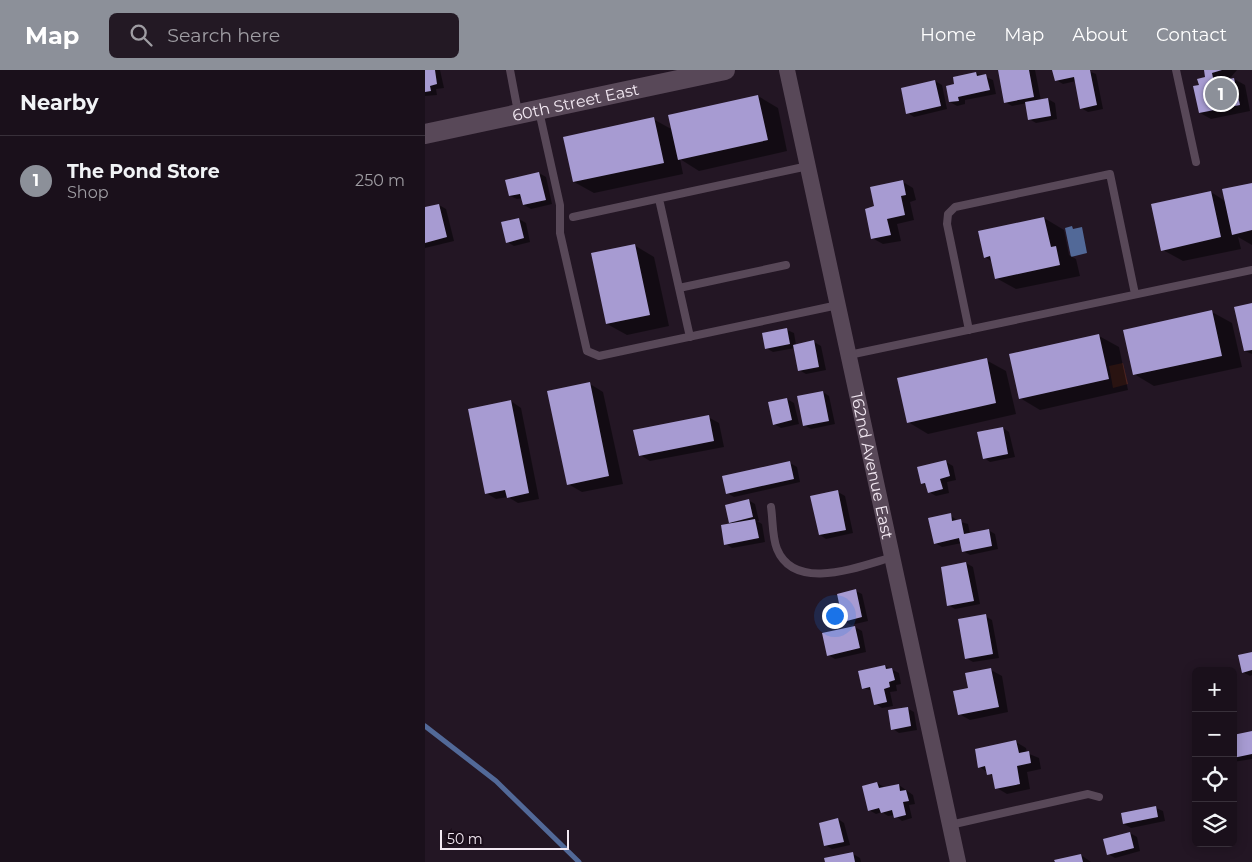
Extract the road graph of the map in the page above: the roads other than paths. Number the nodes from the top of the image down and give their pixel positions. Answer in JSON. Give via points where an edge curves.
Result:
{"nodes":[{"id":1,"x":510,"y":70,"type":"edge"},
{"id":2,"x":787,"y":70,"type":"edge"},
{"id":3,"x":1176,"y":70,"type":"edge"},
{"id":4,"x":717,"y":71,"type":"edge"},
{"id":5,"x":539,"y":110,"type":"junction"},
{"id":6,"x":518,"y":114,"type":"junction"},
{"id":7,"x":425,"y":134,"type":"edge"},
{"id":8,"x":1196,"y":162,"type":"dead end"},
{"id":9,"x":808,"y":166,"type":"junction"},
{"id":10,"x":659,"y":199,"type":"junction"},
{"id":11,"x":573,"y":217,"type":"dead end"},
{"id":12,"x":786,"y":266,"type":"dead end"},
{"id":13,"x":1252,"y":270,"type":"edge"},
{"id":14,"x":679,"y":288,"type":"junction"},
{"id":15,"x":1135,"y":294,"type":"junction"},
{"id":16,"x":838,"y":305,"type":"junction"},
{"id":17,"x":969,"y":330,"type":"junction"},
{"id":18,"x":690,"y":336,"type":"junction"},
{"id":19,"x":849,"y":355,"type":"junction"},
{"id":20,"x":771,"y":507,"type":"dead end"},
{"id":21,"x":893,"y":557,"type":"junction"},
{"id":22,"x":1099,"y":797,"type":"dead end"},
{"id":23,"x":950,"y":825,"type":"junction"},
{"id":24,"x":958,"y":862,"type":"edge"}],
"edges":[{"from":1,"to":6,"type":"lane"},
{"from":2,"to":9,"type":"street","name":"162nd Avenue East"},
{"from":3,"to":8,"type":"lane"},
{"from":4,"to":5,"type":"street","name":"60th Street East"},
{"from":5,"to":6,"type":"street","name":"60th Street East"},
{"from":5,"to":18,"type":"lane","via":[[560,205],[560,233],[587,351],[599,356]]},
{"from":6,"to":7,"type":"street","name":"60th Street East"},
{"from":9,"to":10,"type":"lane"},
{"from":9,"to":16,"type":"street","name":"162nd Avenue East"},
{"from":10,"to":11,"type":"lane"},
{"from":10,"to":14,"type":"lane"},
{"from":12,"to":14,"type":"lane"},
{"from":13,"to":15,"type":"lane"},
{"from":14,"to":18,"type":"lane"},
{"from":15,"to":17,"type":"lane"},
{"from":15,"to":17,"type":"lane","via":[[1111,174],[955,207],[948,214],[947,224]]},
{"from":16,"to":18,"type":"lane"},
{"from":16,"to":19,"type":"street","name":"162nd Avenue East"},
{"from":17,"to":19,"type":"lane"},
{"from":19,"to":21,"type":"street","name":"162nd Avenue East"},
{"from":20,"to":21,"type":"lane","via":[[776,548],[785,563],[804,574],[851,568]]},
{"from":21,"to":23,"type":"street","name":"162nd Avenue East"},
{"from":22,"to":23,"type":"lane","via":[[1088,794]]},
{"from":23,"to":24,"type":"street","name":"162nd Avenue East"}]}
